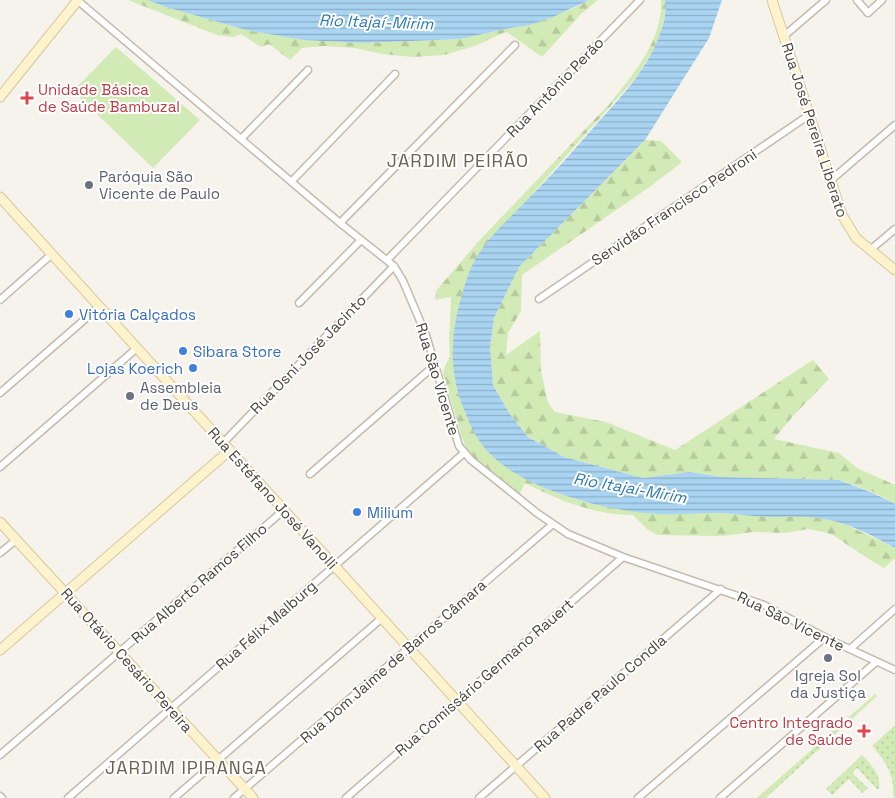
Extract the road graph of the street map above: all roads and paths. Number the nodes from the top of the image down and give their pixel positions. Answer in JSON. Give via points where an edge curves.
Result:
{"nodes":[{"id":1,"x":78,"y":0,"type":"edge"},
{"id":2,"x":640,"y":0,"type":"edge"},
{"id":3,"x":772,"y":0,"type":"edge"},
{"id":4,"x":826,"y":0,"type":"edge"},
{"id":5,"x":857,"y":0,"type":"edge"},
{"id":6,"x":882,"y":0,"type":"edge"},
{"id":7,"x":784,"y":36,"type":"junction"},
{"id":8,"x":515,"y":45,"type":"dead end"},
{"id":9,"x":308,"y":70,"type":"dead end"},
{"id":10,"x":395,"y":74,"type":"dead end"},
{"id":11,"x":0,"y":97,"type":"edge"},
{"id":12,"x":809,"y":115,"type":"junction"},
{"id":13,"x":895,"y":125,"type":"edge"},
{"id":14,"x":241,"y":139,"type":"junction"},
{"id":15,"x":830,"y":180,"type":"junction"},
{"id":16,"x":292,"y":181,"type":"junction"},
{"id":17,"x":2,"y":202,"type":"edge"},
{"id":18,"x":340,"y":223,"type":"junction"},
{"id":19,"x":895,"y":229,"type":"edge"},
{"id":20,"x":361,"y":240,"type":"junction"},
{"id":21,"x":870,"y":250,"type":"junction"},
{"id":22,"x":52,"y":254,"type":"junction"},
{"id":23,"x":387,"y":260,"type":"junction"},
{"id":24,"x":394,"y":266,"type":"junction"},
{"id":25,"x":895,"y":270,"type":"edge"},
{"id":26,"x":539,"y":299,"type":"dead end"},
{"id":27,"x":0,"y":300,"type":"edge"},
{"id":28,"x":299,"y":303,"type":"dead end"},
{"id":29,"x":99,"y":307,"type":"junction"},
{"id":30,"x":136,"y":348,"type":"junction"},
{"id":31,"x":436,"y":365,"type":"junction"},
{"id":32,"x":0,"y":393,"type":"edge"},
{"id":33,"x":223,"y":443,"type":"junction"},
{"id":34,"x":230,"y":450,"type":"junction"},
{"id":35,"x":464,"y":453,"type":"junction"},
{"id":36,"x":0,"y":467,"type":"edge"},
{"id":37,"x":310,"y":474,"type":"dead end"},
{"id":38,"x":284,"y":510,"type":"junction"},
{"id":39,"x":0,"y":522,"type":"edge"},
{"id":40,"x":553,"y":524,"type":"junction"},
{"id":41,"x":16,"y":540,"type":"junction"},
{"id":42,"x":0,"y":554,"type":"edge"},
{"id":43,"x":624,"y":557,"type":"junction"},
{"id":44,"x":334,"y":566,"type":"junction"},
{"id":45,"x":721,"y":589,"type":"junction"},
{"id":46,"x":66,"y":592,"type":"junction"},
{"id":47,"x":895,"y":609,"type":"edge"},
{"id":48,"x":382,"y":618,"type":"junction"},
{"id":49,"x":825,"y":637,"type":"junction"},
{"id":50,"x":409,"y":648,"type":"junction"},
{"id":51,"x":850,"y":649,"type":"junction"},
{"id":52,"x":0,"y":650,"type":"edge"},
{"id":53,"x":119,"y":651,"type":"junction"},
{"id":54,"x":876,"y":662,"type":"junction"},
{"id":55,"x":895,"y":670,"type":"edge"},
{"id":56,"x":457,"y":701,"type":"junction"},
{"id":57,"x":171,"y":708,"type":"junction"},
{"id":58,"x":0,"y":754,"type":"edge"},
{"id":59,"x":218,"y":760,"type":"junction"},
{"id":60,"x":516,"y":766,"type":"junction"},
{"id":61,"x":244,"y":789,"type":"junction"},
{"id":62,"x":68,"y":798,"type":"edge"},
{"id":63,"x":174,"y":798,"type":"edge"},
{"id":64,"x":234,"y":798,"type":"edge"},
{"id":65,"x":252,"y":798,"type":"edge"},
{"id":66,"x":346,"y":798,"type":"edge"},
{"id":67,"x":479,"y":798,"type":"edge"},
{"id":68,"x":544,"y":798,"type":"edge"},
{"id":69,"x":638,"y":798,"type":"edge"},
{"id":70,"x":720,"y":798,"type":"edge"}],
"edges":[{"from":1,"to":11,"type":"main road"},
{"from":1,"to":14,"type":"street","name":"Rua São Vicente"},
{"from":2,"to":23,"type":"street","name":"Rua Antônio Perão"},
{"from":3,"to":7,"type":"main road","name":"Rua José Pereira Liberato"},
{"from":4,"to":7,"type":"street"},
{"from":5,"to":6,"type":"street","via":[[868,13]]},
{"from":7,"to":12,"type":"main road","name":"Rua José Pereira Liberato"},
{"from":8,"to":18,"type":"street"},
{"from":9,"to":14,"type":"street"},
{"from":10,"to":16,"type":"street"},
{"from":12,"to":15,"type":"main road","name":"Rua José Pereira Liberato"},
{"from":12,"to":26,"type":"street","name":"Servidão Francisco Pedroni"},
{"from":13,"to":15,"type":"street"},
{"from":14,"to":16,"type":"street","name":"Rua São Vicente"},
{"from":15,"to":21,"type":"main road","name":"Rua José Pereira Liberato","via":[[846,224]]},
{"from":16,"to":18,"type":"street","name":"Rua São Vicente"},
{"from":17,"to":22,"type":"main road","name":"Rua Estéfano José Vanolli"},
{"from":18,"to":20,"type":"street","name":"Rua São Vicente"},
{"from":19,"to":21,"type":"street"},
{"from":20,"to":23,"type":"street","name":"Rua São Vicente"},
{"from":20,"to":28,"type":"street"},
{"from":21,"to":25,"type":"main road","name":"Rua José Pereira Liberato"},
{"from":22,"to":27,"type":"street"},
{"from":22,"to":29,"type":"main road","name":"Rua Estéfano José Vanolli"},
{"from":23,"to":24,"type":"street","name":"Rua São Vicente"},
{"from":24,"to":31,"type":"street","name":"Rua São Vicente","via":[[419,317]]},
{"from":24,"to":33,"type":"street","name":"Rua Osni José Jacinto"},
{"from":29,"to":30,"type":"main road","name":"Rua Estéfano José Vanolli"},
{"from":29,"to":32,"type":"street"},
{"from":30,"to":33,"type":"main road","name":"Rua Estéfano José Vanolli"},
{"from":30,"to":36,"type":"street"},
{"from":31,"to":35,"type":"street","name":"Rua São Vicente","via":[[456,437]]},
{"from":31,"to":37,"type":"street"},
{"from":33,"to":34,"type":"main road","name":"Rua Estéfano José Vanolli"},
{"from":34,"to":38,"type":"main road","name":"Rua Estéfano José Vanolli"},
{"from":34,"to":46,"type":"main road"},
{"from":35,"to":40,"type":"street","name":"Rua São Vicente"},
{"from":35,"to":44,"type":"street","name":"Rua Félix Malburg"},
{"from":38,"to":44,"type":"main road","name":"Rua Estéfano José Vanolli"},
{"from":38,"to":53,"type":"street","name":"Rua Alberto Ramos Filho"},
{"from":39,"to":41,"type":"main road","name":"Rua Otávio Cesário Pereira"},
{"from":40,"to":43,"type":"street","name":"Rua São Vicente"},
{"from":40,"to":50,"type":"street","name":"Rua Dom Jaime de Barros Câmara"},
{"from":41,"to":42,"type":"street"},
{"from":41,"to":46,"type":"main road","name":"Rua Otávio Cesário Pereira"},
{"from":43,"to":45,"type":"street","name":"Rua São Vicente"},
{"from":43,"to":56,"type":"street","name":"Rua Comissário Germano Rauert"},
{"from":44,"to":48,"type":"main road","name":"Rua Estéfano José Vanolli"},
{"from":44,"to":57,"type":"street","name":"Rua Félix Malburg"},
{"from":45,"to":49,"type":"street","name":"Rua São Vicente","via":[[764,605]]},
{"from":45,"to":60,"type":"street","name":"Rua Padre Paulo Condla"},
{"from":46,"to":52,"type":"main road"},
{"from":46,"to":53,"type":"main road","name":"Rua Otávio Cesário Pereira"},
{"from":47,"to":51,"type":"street"},
{"from":48,"to":50,"type":"main road","name":"Rua Estéfano José Vanolli"},
{"from":48,"to":59,"type":"street"},
{"from":49,"to":51,"type":"street","name":"Rua São Vicente"},
{"from":49,"to":69,"type":"street"},
{"from":50,"to":56,"type":"main road","name":"Rua Estéfano José Vanolli"},
{"from":50,"to":61,"type":"street","name":"Rua Dom Jaime de Barros Câmara"},
{"from":51,"to":54,"type":"street","name":"Rua São Vicente"},
{"from":53,"to":57,"type":"main road","name":"Rua Otávio Cesário Pereira"},
{"from":53,"to":58,"type":"street","name":"Rua Alberto Ramos Filho"},
{"from":54,"to":55,"type":"street","name":"Rua São Vicente"},
{"from":54,"to":70,"type":"street"},
{"from":56,"to":60,"type":"main road","name":"Rua Estéfano José Vanolli"},
{"from":56,"to":66,"type":"street","name":"Rua Comissário Germano Rauert"},
{"from":57,"to":59,"type":"main road","name":"Rua Otávio Cesário Pereira"},
{"from":57,"to":62,"type":"street","name":"Rua Félix Malburg"},
{"from":59,"to":61,"type":"main road","name":"Rua Otávio Cesário Pereira"},
{"from":59,"to":63,"type":"street"},
{"from":60,"to":67,"type":"street","name":"Rua Padre Paulo Condla"},
{"from":60,"to":68,"type":"main road","name":"Rua Estéfano José Vanolli"},
{"from":61,"to":64,"type":"street","name":"Rua Dom Jaime de Barros Câmara"},
{"from":61,"to":65,"type":"main road","name":"Rua Otávio Cesário Pereira"}]}
